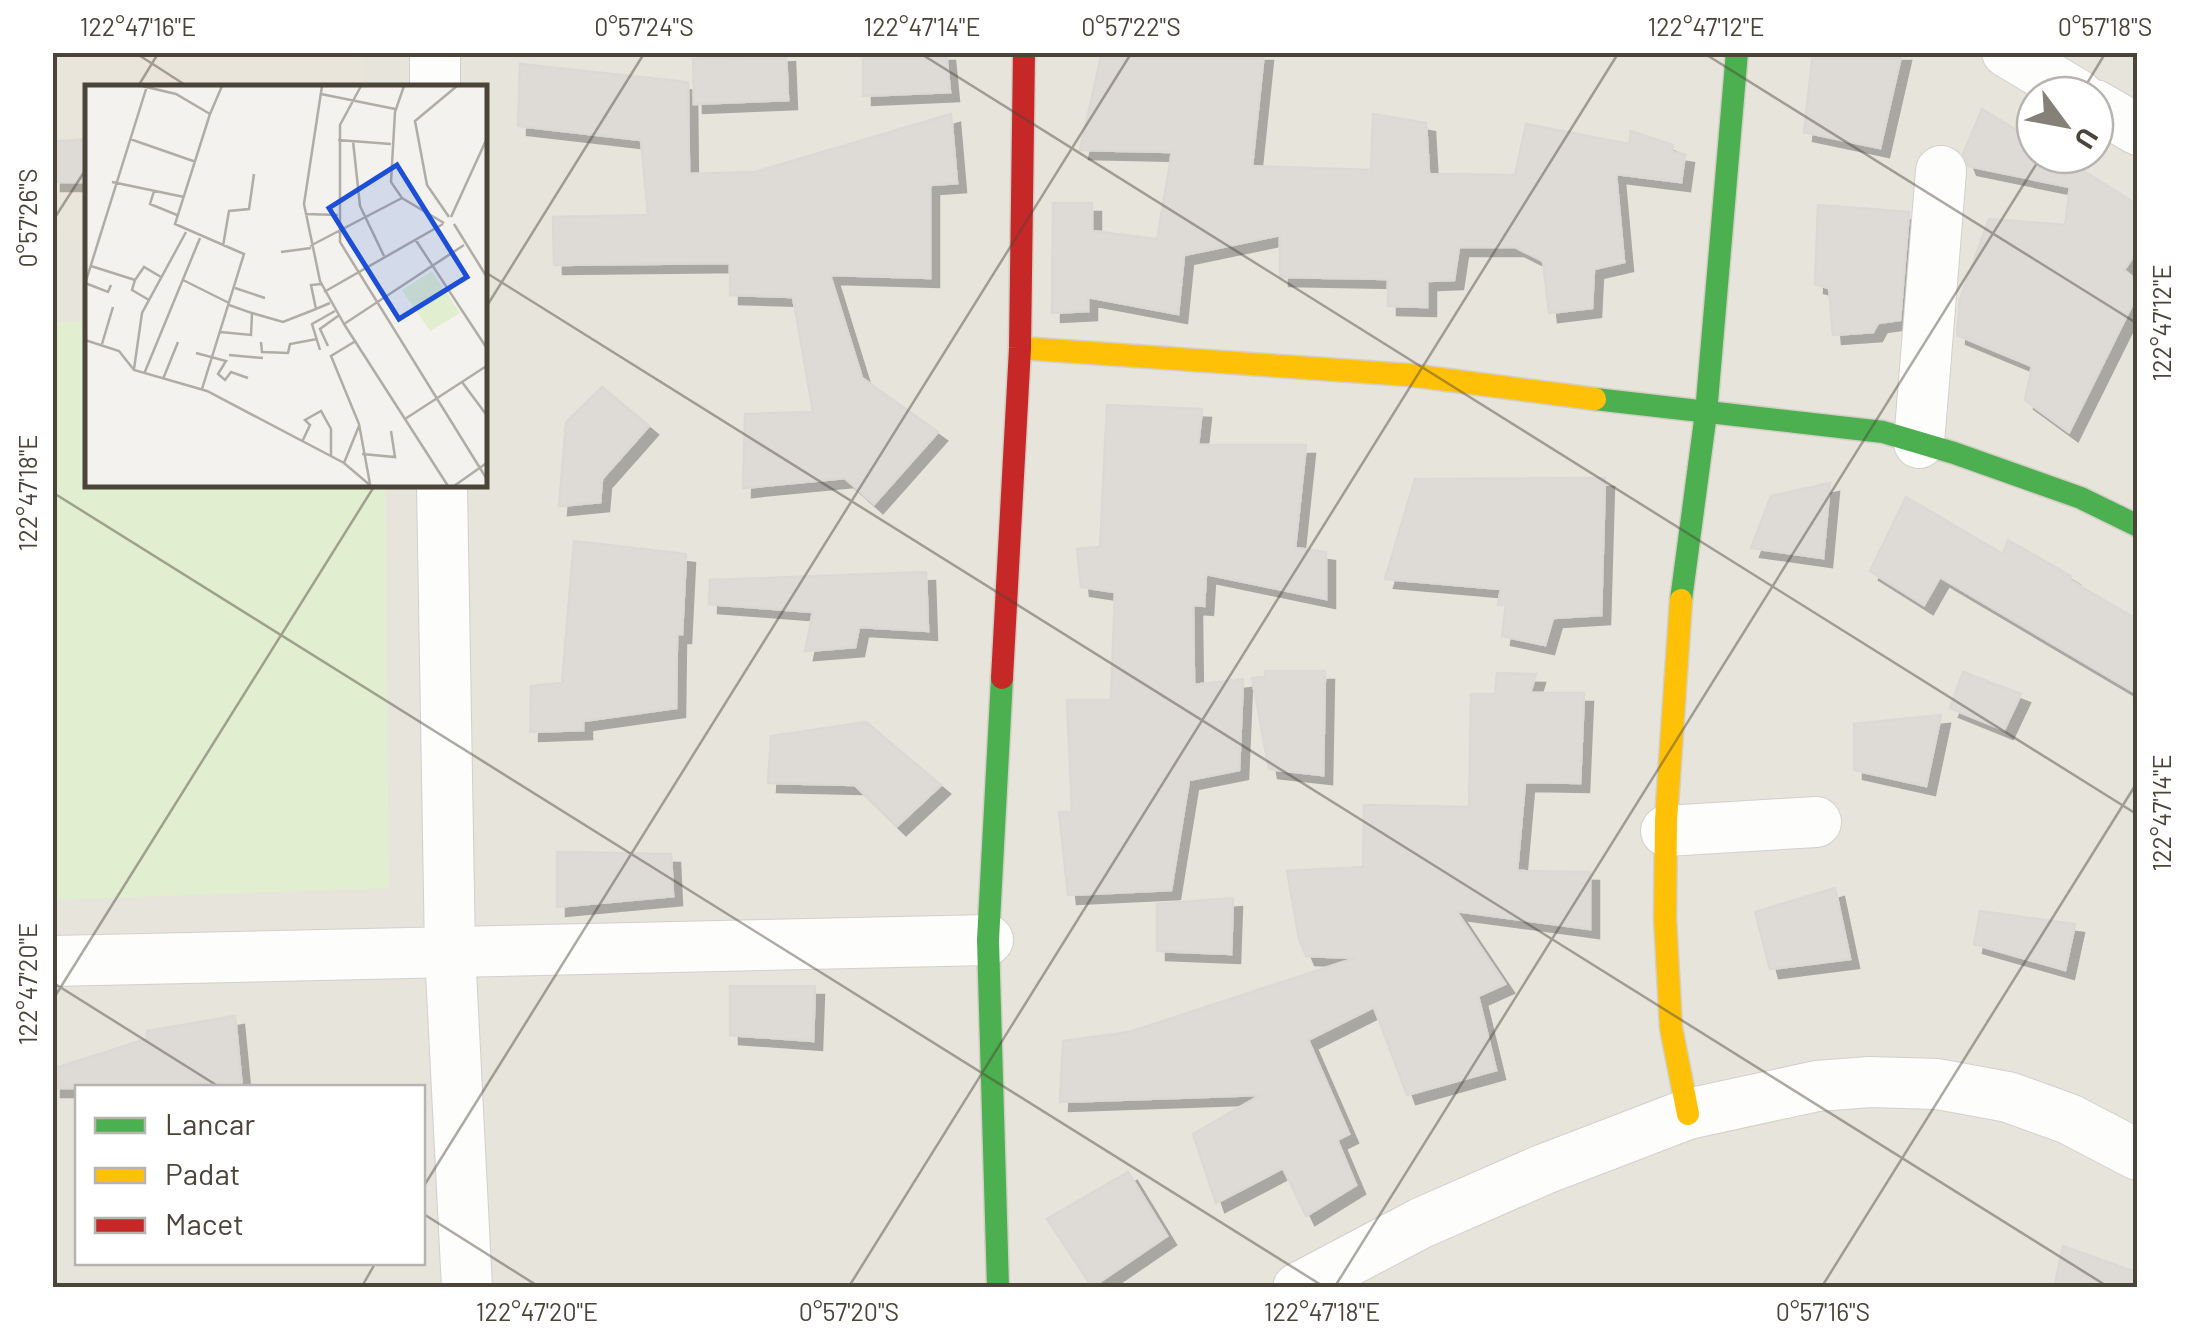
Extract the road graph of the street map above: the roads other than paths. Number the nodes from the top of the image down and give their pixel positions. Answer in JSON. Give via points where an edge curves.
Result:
{"nodes":[{"id":1,"x":434,"y":52,"type":"edge"},
{"id":2,"x":1024,"y":52,"type":"edge"},
{"id":3,"x":1738,"y":52,"type":"edge"},
{"id":4,"x":2009,"y":53,"type":"edge"},
{"id":5,"x":2045,"y":75,"type":"edge"},
{"id":6,"x":435,"y":85,"type":"edge"},
{"id":7,"x":2115,"y":117,"type":"edge"},
{"id":8,"x":2138,"y":130,"type":"edge"},
{"id":9,"x":1941,"y":171,"type":"dead end"},
{"id":10,"x":1020,"y":348,"type":"junction"},
{"id":11,"x":1706,"y":414,"type":"junction"},
{"id":12,"x":1919,"y":442,"type":"junction"},
{"id":13,"x":442,"y":488,"type":"edge"},
{"id":14,"x":2138,"y":526,"type":"edge"},
{"id":15,"x":1816,"y":822,"type":"dead end"},
{"id":16,"x":1666,"y":831,"type":"junction"},
{"id":17,"x":988,"y":940,"type":"junction"},
{"id":18,"x":450,"y":952,"type":"junction"},
{"id":19,"x":52,"y":961,"type":"edge"},
{"id":20,"x":1688,"y":1114,"type":"junction"},
{"id":21,"x":2138,"y":1155,"type":"edge"},
{"id":22,"x":467,"y":1288,"type":"edge"},
{"id":23,"x":998,"y":1288,"type":"edge"},
{"id":24,"x":1298,"y":1288,"type":"edge"}],
"edges":[{"from":1,"to":6,"type":"street"},
{"from":2,"to":10,"type":"street"},
{"from":3,"to":11,"type":"street"},
{"from":4,"to":5,"type":"street"},
{"from":7,"to":8,"type":"street"},
{"from":9,"to":12,"type":"street"},
{"from":10,"to":11,"type":"street","via":[[1409,375]]},
{"from":10,"to":17,"type":"street"},
{"from":11,"to":12,"type":"street","via":[[1883,432]]},
{"from":11,"to":16,"type":"street","via":[[1677,643]]},
{"from":12,"to":14,"type":"street","via":[[2081,498]]},
{"from":13,"to":18,"type":"street"},
{"from":15,"to":16,"type":"street"},
{"from":16,"to":20,"type":"street","via":[[1671,1028]]},
{"from":17,"to":18,"type":"street"},
{"from":17,"to":23,"type":"street"},
{"from":18,"to":19,"type":"street"},
{"from":18,"to":22,"type":"street"},
{"from":20,"to":21,"type":"street","via":[[1817,1086],[1936,1084],[2008,1096]]},
{"from":20,"to":24,"type":"street","via":[[1438,1216]]}]}
